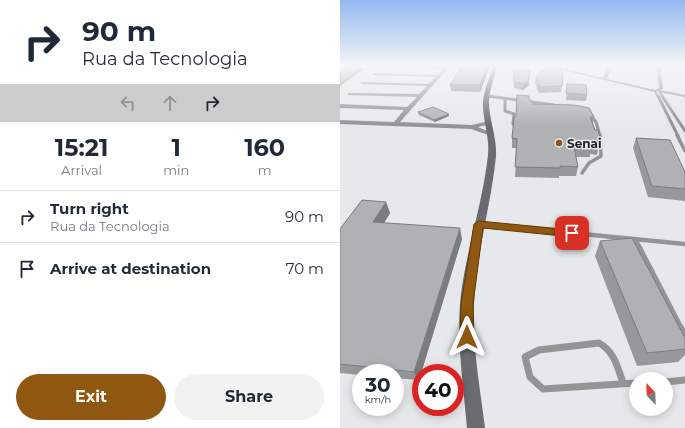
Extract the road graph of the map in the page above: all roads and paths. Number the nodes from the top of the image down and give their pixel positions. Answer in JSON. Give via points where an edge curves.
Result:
{"nodes":[{"id":1,"x":359,"y":86,"type":"edge"},
{"id":2,"x":431,"y":86,"type":"edge"},
{"id":3,"x":489,"y":86,"type":"edge"},
{"id":4,"x":635,"y":86,"type":"edge"},
{"id":5,"x":661,"y":86,"type":"edge"},
{"id":6,"x":657,"y":91,"type":"junction"},
{"id":7,"x":350,"y":94,"type":"junction"},
{"id":8,"x":422,"y":96,"type":"junction"},
{"id":9,"x":486,"y":96,"type":"junction"},
{"id":10,"x":684,"y":96,"type":"edge"},
{"id":11,"x":505,"y":99,"type":"junction"},
{"id":12,"x":340,"y":102,"type":"edge"},
{"id":13,"x":340,"y":106,"type":"edge"},
{"id":14,"x":561,"y":107,"type":"edge"},
{"id":15,"x":410,"y":109,"type":"junction"},
{"id":16,"x":583,"y":112,"type":"edge"},
{"id":17,"x":340,"y":122,"type":"edge"},
{"id":18,"x":396,"y":123,"type":"junction"},
{"id":19,"x":513,"y":124,"type":"edge"},
{"id":20,"x":472,"y":127,"type":"junction"},
{"id":21,"x":490,"y":129,"type":"junction"},
{"id":22,"x":685,"y":131,"type":"edge"},
{"id":23,"x":685,"y":151,"type":"edge"},
{"id":24,"x":582,"y":173,"type":"dead end"},
{"id":25,"x":479,"y":224,"type":"junction"},
{"id":26,"x":635,"y":239,"type":"junction"},
{"id":27,"x":685,"y":244,"type":"edge"},
{"id":28,"x":685,"y":336,"type":"edge"},
{"id":29,"x":685,"y":380,"type":"edge"},
{"id":30,"x":673,"y":381,"type":"edge"},
{"id":31,"x":623,"y":383,"type":"junction"},
{"id":32,"x":629,"y":383,"type":"edge"},
{"id":33,"x":476,"y":428,"type":"edge"}],
"edges":[{"from":1,"to":7,"type":"street"},
{"from":2,"to":8,"type":"street"},
{"from":3,"to":9,"type":"street"},
{"from":4,"to":6,"type":"street"},
{"from":5,"to":6,"type":"street","via":[[661,89]]},
{"from":6,"to":10,"type":"lane"},
{"from":6,"to":22,"type":"lane"},
{"from":6,"to":23,"type":"lane"},
{"from":7,"to":8,"type":"street"},
{"from":7,"to":12,"type":"street"},
{"from":8,"to":15,"type":"street"},
{"from":9,"to":11,"type":"lane"},
{"from":9,"to":21,"type":"street"},
{"from":11,"to":14,"type":"lane"},
{"from":11,"to":19,"type":"lane","via":[[505,111],[514,114]]},
{"from":13,"to":15,"type":"street"},
{"from":15,"to":18,"type":"street"},
{"from":16,"to":24,"type":"lane","via":[[596,120],[602,149],[600,158],[589,163]]},
{"from":17,"to":18,"type":"street"},
{"from":18,"to":20,"type":"street"},
{"from":20,"to":21,"type":"street"},
{"from":20,"to":21,"type":"street"},
{"from":21,"to":25,"type":"street","via":[[492,154],[489,180]]},
{"from":25,"to":26,"type":"lane"},
{"from":25,"to":33,"type":"street","via":[[467,304],[467,337]]},
{"from":26,"to":27,"type":"lane"},
{"from":26,"to":28,"type":"lane"},
{"from":29,"to":30,"type":"lane"},
{"from":31,"to":31,"type":"lane","via":[[610,351],[599,343],[539,350],[525,357],[530,377],[543,389]]},
{"from":31,"to":32,"type":"lane"}]}
